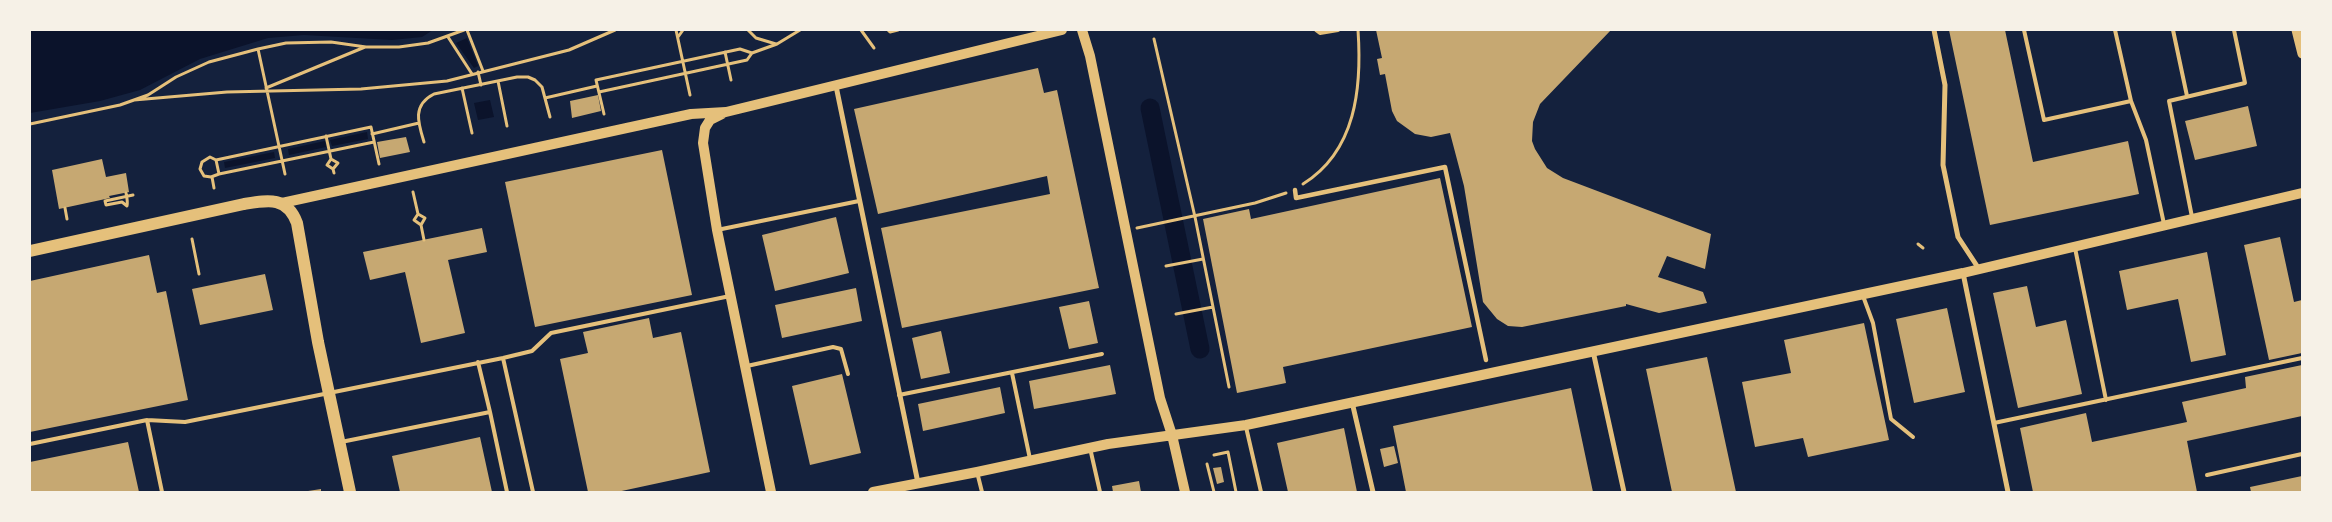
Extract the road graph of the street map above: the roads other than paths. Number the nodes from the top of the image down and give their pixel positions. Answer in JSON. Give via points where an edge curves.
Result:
{"nodes":[{"id":1,"x":1062,"y":30,"type":"edge"},
{"id":2,"x":1082,"y":30,"type":"edge"},
{"id":3,"x":1316,"y":30,"type":"edge"},
{"id":4,"x":1338,"y":30,"type":"edge"},
{"id":5,"x":1934,"y":30,"type":"edge"},
{"id":6,"x":2024,"y":30,"type":"edge"},
{"id":7,"x":2115,"y":30,"type":"edge"},
{"id":8,"x":2173,"y":30,"type":"edge"},
{"id":9,"x":2234,"y":30,"type":"edge"},
{"id":10,"x":2296,"y":30,"type":"edge"},
{"id":11,"x":2302,"y":54,"type":"edge"},
{"id":12,"x":836,"y":85,"type":"junction"},
{"id":13,"x":2187,"y":96,"type":"junction"},
{"id":14,"x":2131,"y":102,"type":"junction"},
{"id":15,"x":726,"y":112,"type":"junction"},
{"id":16,"x":1294,"y":190,"type":"road end"},
{"id":17,"x":2302,"y":193,"type":"edge"},
{"id":18,"x":859,"y":201,"type":"junction"},
{"id":19,"x":282,"y":202,"type":"junction"},
{"id":20,"x":2192,"y":219,"type":"junction"},
{"id":21,"x":2164,"y":226,"type":"junction"},
{"id":22,"x":717,"y":230,"type":"junction"},
{"id":23,"x":2075,"y":246,"type":"junction"},
{"id":24,"x":30,"y":251,"type":"edge"},
{"id":25,"x":1979,"y":269,"type":"junction"},
{"id":26,"x":1963,"y":273,"type":"junction"},
{"id":27,"x":1862,"y":294,"type":"junction"},
{"id":28,"x":731,"y":295,"type":"junction"},
{"id":29,"x":1593,"y":351,"type":"junction"},
{"id":30,"x":1102,"y":354,"type":"dead end"},
{"id":31,"x":504,"y":358,"type":"junction"},
{"id":32,"x":2302,"y":358,"type":"edge"},
{"id":33,"x":1486,"y":360,"type":"dead end"},
{"id":34,"x":478,"y":362,"type":"junction"},
{"id":35,"x":745,"y":367,"type":"junction"},
{"id":36,"x":1012,"y":373,"type":"junction"},
{"id":37,"x":848,"y":374,"type":"dead end"},
{"id":38,"x":329,"y":393,"type":"junction"},
{"id":39,"x":899,"y":395,"type":"junction"},
{"id":40,"x":2106,"y":400,"type":"junction"},
{"id":41,"x":1352,"y":402,"type":"junction"},
{"id":42,"x":490,"y":412,"type":"junction"},
{"id":43,"x":147,"y":420,"type":"junction"},
{"id":44,"x":1994,"y":423,"type":"junction"},
{"id":45,"x":1246,"y":425,"type":"junction"},
{"id":46,"x":1172,"y":435,"type":"junction"},
{"id":47,"x":1913,"y":437,"type":"dead end"},
{"id":48,"x":339,"y":442,"type":"junction"},
{"id":49,"x":30,"y":444,"type":"edge"},
{"id":50,"x":1090,"y":448,"type":"junction"},
{"id":51,"x":2302,"y":454,"type":"edge"},
{"id":52,"x":1030,"y":461,"type":"junction"},
{"id":53,"x":978,"y":472,"type":"junction"},
{"id":54,"x":2207,"y":475,"type":"dead end"},
{"id":55,"x":913,"y":487,"type":"edge"},
{"id":56,"x":162,"y":492,"type":"edge"},
{"id":57,"x":350,"y":492,"type":"edge"},
{"id":58,"x":507,"y":492,"type":"edge"},
{"id":59,"x":534,"y":492,"type":"edge"},
{"id":60,"x":771,"y":492,"type":"edge"},
{"id":61,"x":873,"y":492,"type":"edge"},
{"id":62,"x":982,"y":492,"type":"edge"},
{"id":63,"x":1100,"y":492,"type":"edge"},
{"id":64,"x":1185,"y":492,"type":"edge"},
{"id":65,"x":1261,"y":492,"type":"edge"},
{"id":66,"x":1373,"y":492,"type":"edge"},
{"id":67,"x":1624,"y":492,"type":"edge"},
{"id":68,"x":2008,"y":492,"type":"edge"}],
"edges":[{"from":1,"to":12,"type":"main road"},
{"from":2,"to":46,"type":"main road","via":[[1127,230],[1160,398]]},
{"from":3,"to":4,"type":"lane","via":[[1320,33]]},
{"from":5,"to":25,"type":"street","via":[[1945,85],[1943,165],[1958,237]]},
{"from":6,"to":14,"type":"lane","via":[[2044,120]]},
{"from":7,"to":14,"type":"lane"},
{"from":8,"to":13,"type":"lane"},
{"from":9,"to":13,"type":"lane","via":[[2245,83]]},
{"from":10,"to":11,"type":"street"},
{"from":12,"to":15,"type":"main road"},
{"from":12,"to":18,"type":"street"},
{"from":13,"to":20,"type":"lane","via":[[2169,101]]},
{"from":14,"to":21,"type":"lane","via":[[2146,140]]},
{"from":15,"to":19,"type":"main road","via":[[691,114]]},
{"from":15,"to":22,"type":"main road","via":[[710,120],[702,138]]},
{"from":16,"to":33,"type":"street","via":[[1296,198],[1445,167]]},
{"from":17,"to":20,"type":"main road"},
{"from":18,"to":22,"type":"lane"},
{"from":18,"to":39,"type":"street"},
{"from":19,"to":24,"type":"main road","via":[[244,204]]},
{"from":19,"to":38,"type":"main road","via":[[292,212],[296,223]]},
{"from":20,"to":21,"type":"main road"},
{"from":21,"to":23,"type":"main road"},
{"from":22,"to":28,"type":"main road"},
{"from":23,"to":25,"type":"main road"},
{"from":23,"to":40,"type":"lane"},
{"from":25,"to":26,"type":"main road"},
{"from":26,"to":27,"type":"main road"},
{"from":26,"to":44,"type":"street"},
{"from":27,"to":29,"type":"main road"},
{"from":27,"to":47,"type":"lane","via":[[1873,323],[1891,419]]},
{"from":28,"to":31,"type":"lane","via":[[551,333],[532,351]]},
{"from":28,"to":35,"type":"main road"},
{"from":29,"to":41,"type":"main road"},
{"from":29,"to":67,"type":"street"},
{"from":30,"to":36,"type":"lane"},
{"from":31,"to":34,"type":"lane"},
{"from":31,"to":59,"type":"lane"},
{"from":32,"to":40,"type":"lane"},
{"from":34,"to":38,"type":"lane"},
{"from":34,"to":42,"type":"lane"},
{"from":35,"to":37,"type":"lane","via":[[833,347],[841,349]]},
{"from":35,"to":60,"type":"main road"},
{"from":36,"to":39,"type":"lane"},
{"from":36,"to":52,"type":"lane"},
{"from":38,"to":43,"type":"lane","via":[[185,422]]},
{"from":38,"to":48,"type":"main road"},
{"from":39,"to":55,"type":"street"},
{"from":40,"to":44,"type":"lane"},
{"from":41,"to":45,"type":"main road"},
{"from":41,"to":66,"type":"street"},
{"from":42,"to":48,"type":"lane"},
{"from":42,"to":58,"type":"lane"},
{"from":43,"to":49,"type":"lane"},
{"from":43,"to":56,"type":"lane"},
{"from":44,"to":68,"type":"street"},
{"from":45,"to":46,"type":"main road"},
{"from":45,"to":65,"type":"lane"},
{"from":46,"to":50,"type":"main road"},
{"from":46,"to":64,"type":"main road"},
{"from":48,"to":57,"type":"main road"},
{"from":50,"to":52,"type":"main road"},
{"from":50,"to":63,"type":"lane"},
{"from":51,"to":54,"type":"lane"},
{"from":52,"to":53,"type":"main road"},
{"from":53,"to":55,"type":"main road"},
{"from":53,"to":62,"type":"lane"},
{"from":55,"to":61,"type":"main road"}]}
